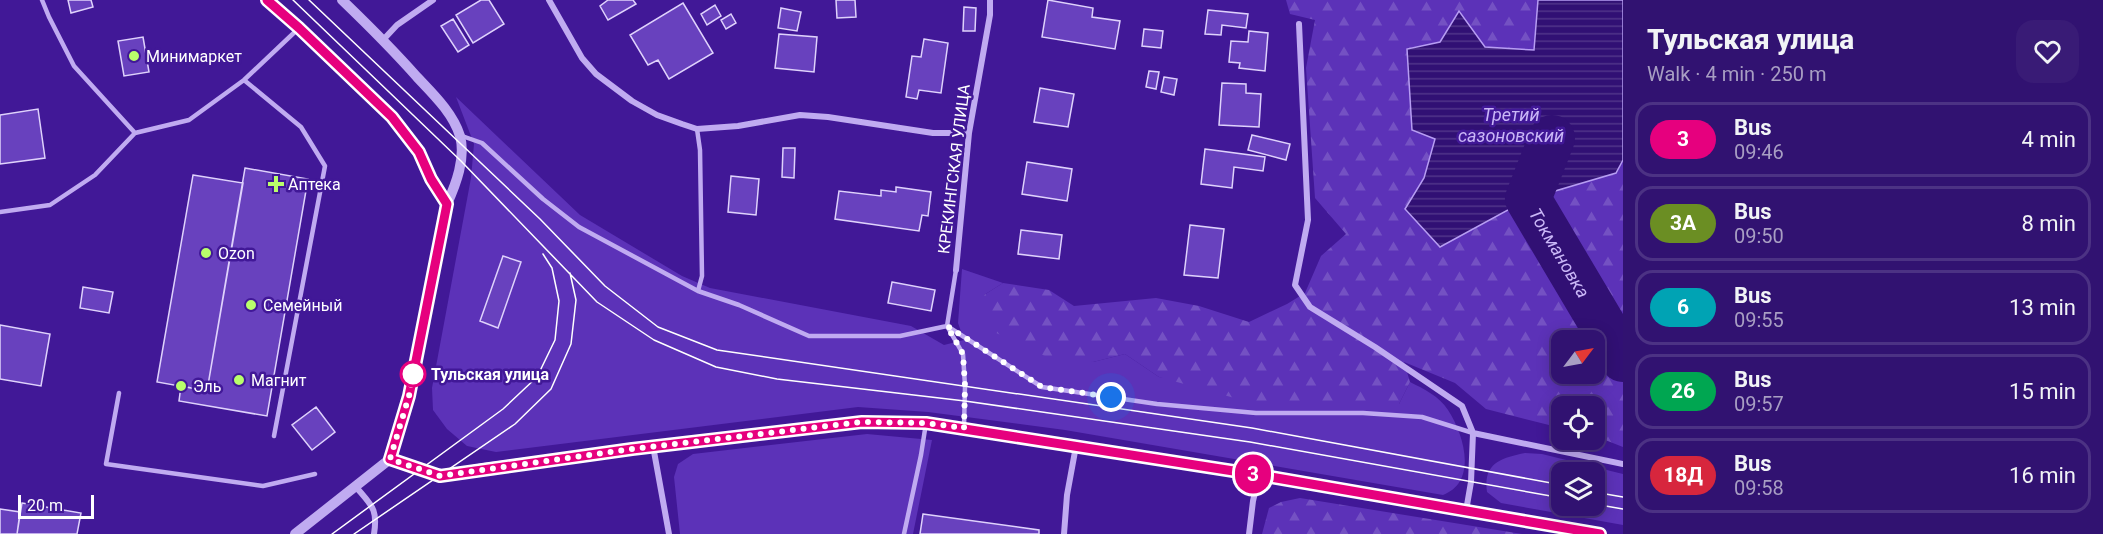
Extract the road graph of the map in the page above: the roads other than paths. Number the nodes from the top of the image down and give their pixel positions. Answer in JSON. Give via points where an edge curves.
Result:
{"nodes":[{"id":1,"x":42,"y":0,"type":"edge"},
{"id":2,"x":267,"y":0,"type":"edge"},
{"id":3,"x":342,"y":0,"type":"edge"},
{"id":4,"x":433,"y":0,"type":"edge"},
{"id":5,"x":549,"y":0,"type":"edge"},
{"id":6,"x":990,"y":0,"type":"edge"},
{"id":7,"x":1299,"y":24,"type":"dead end"},
{"id":8,"x":299,"y":28,"type":"junction"},
{"id":9,"x":383,"y":40,"type":"junction"},
{"id":10,"x":244,"y":80,"type":"junction"},
{"id":11,"x":697,"y":129,"type":"junction"},
{"id":12,"x":135,"y":133,"type":"junction"},
{"id":13,"x":969,"y":133,"type":"junction"},
{"id":14,"x":460,"y":135,"type":"junction"},
{"id":15,"x":447,"y":204,"type":"junction"},
{"id":16,"x":0,"y":212,"type":"edge"},
{"id":17,"x":956,"y":270,"type":"joint"},
{"id":18,"x":698,"y":291,"type":"junction"},
{"id":19,"x":947,"y":326,"type":"junction"},
{"id":20,"x":118,"y":393,"type":"dead end"},
{"id":21,"x":926,"y":423,"type":"junction"},
{"id":22,"x":964,"y":428,"type":"junction"},
{"id":23,"x":1473,"y":433,"type":"junction"},
{"id":24,"x":274,"y":436,"type":"dead end"},
{"id":25,"x":653,"y":446,"type":"junction"},
{"id":26,"x":1076,"y":447,"type":"junction"},
{"id":27,"x":390,"y":459,"type":"junction"},
{"id":28,"x":1623,"y":464,"type":"edge"},
{"id":29,"x":315,"y":474,"type":"dead end"},
{"id":30,"x":1259,"y":475,"type":"junction"},
{"id":31,"x":356,"y":487,"type":"junction"},
{"id":32,"x":1466,"y":511,"type":"junction"},
{"id":33,"x":295,"y":534,"type":"edge"},
{"id":34,"x":374,"y":534,"type":"edge"},
{"id":35,"x":669,"y":534,"type":"edge"},
{"id":36,"x":904,"y":534,"type":"edge"},
{"id":37,"x":1064,"y":534,"type":"edge"},
{"id":38,"x":1249,"y":534,"type":"edge"},
{"id":39,"x":1601,"y":534,"type":"edge"}],
"edges":[{"from":1,"to":12,"type":"lane","via":[[74,66]]},
{"from":2,"to":8,"type":"street"},
{"from":3,"to":9,"type":"street"},
{"from":4,"to":9,"type":"street"},
{"from":5,"to":11,"type":"street","via":[[582,58],[596,74],[657,115]]},
{"from":6,"to":13,"type":"street","name":"КРЕКИНГСКАЯ УЛИЦА"},
{"from":7,"to":23,"type":"street","via":[[1308,220],[1295,285],[1310,307],[1462,406]]},
{"from":8,"to":10,"type":"lane"},
{"from":8,"to":15,"type":"street","via":[[392,117],[419,152]]},
{"from":9,"to":14,"type":"street","via":[[445,107]]},
{"from":10,"to":12,"type":"lane","via":[[189,120]]},
{"from":10,"to":24,"type":"lane","via":[[301,127],[325,166]]},
{"from":11,"to":13,"type":"street","via":[[800,115],[933,133]]},
{"from":11,"to":18,"type":"lane","via":[[702,276]]},
{"from":12,"to":16,"type":"lane","via":[[95,175],[50,205]]},
{"from":13,"to":17,"type":"street","name":"КРЕКИНГСКАЯ УЛИЦА"},
{"from":14,"to":15,"type":"street","via":[[461,161]]},
{"from":14,"to":18,"type":"lane","via":[[482,143],[579,227]]},
{"from":15,"to":27,"type":"street","via":[[409,396]]},
{"from":17,"to":19,"type":"lane"},
{"from":18,"to":19,"type":"lane","via":[[809,336],[900,336]]},
{"from":19,"to":22,"type":"lane","via":[[963,354]]},
{"from":19,"to":23,"type":"lane","via":[[1042,387],[1157,404],[1256,413],[1422,417]]},
{"from":20,"to":29,"type":"lane","via":[[106,464],[263,486]]},
{"from":21,"to":22,"type":"street"},
{"from":21,"to":25,"type":"street","via":[[862,422]]},
{"from":21,"to":36,"type":"lane"},
{"from":22,"to":26,"type":"street"},
{"from":23,"to":28,"type":"street"},
{"from":23,"to":32,"type":"street"},
{"from":25,"to":27,"type":"street","via":[[440,476]]},
{"from":25,"to":35,"type":"street"},
{"from":26,"to":30,"type":"street"},
{"from":26,"to":37,"type":"street"},
{"from":27,"to":31,"type":"street"},
{"from":30,"to":32,"type":"street"},
{"from":30,"to":38,"type":"street"},
{"from":31,"to":33,"type":"street"},
{"from":31,"to":34,"type":"street","via":[[376,517]]},
{"from":32,"to":39,"type":"street"}]}
